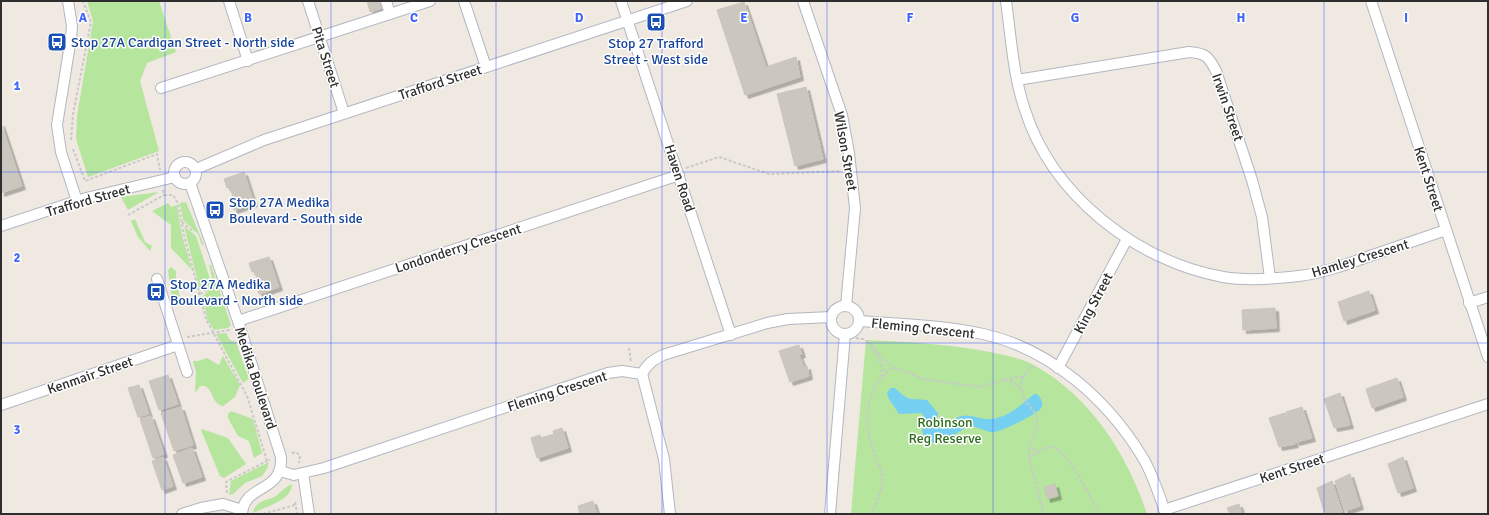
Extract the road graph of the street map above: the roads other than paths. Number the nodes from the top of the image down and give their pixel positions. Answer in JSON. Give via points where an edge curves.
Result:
{"nodes":[{"id":1,"x":68,"y":1,"type":"edge"},
{"id":2,"x":229,"y":1,"type":"edge"},
{"id":3,"x":308,"y":1,"type":"edge"},
{"id":4,"x":386,"y":1,"type":"edge"},
{"id":5,"x":430,"y":1,"type":"edge"},
{"id":6,"x":464,"y":1,"type":"edge"},
{"id":7,"x":621,"y":1,"type":"edge"},
{"id":8,"x":687,"y":1,"type":"edge"},
{"id":9,"x":803,"y":1,"type":"edge"},
{"id":10,"x":1006,"y":1,"type":"edge"},
{"id":11,"x":1371,"y":1,"type":"edge"},
{"id":12,"x":390,"y":14,"type":"junction"},
{"id":13,"x":629,"y":21,"type":"junction"},
{"id":14,"x":319,"y":37,"type":"junction"},
{"id":15,"x":248,"y":61,"type":"junction"},
{"id":16,"x":486,"y":67,"type":"junction"},
{"id":17,"x":1017,"y":80,"type":"junction"},
{"id":18,"x":161,"y":88,"type":"dead end"},
{"id":19,"x":344,"y":113,"type":"junction"},
{"id":20,"x":196,"y":169,"type":"junction"},
{"id":21,"x":678,"y":173,"type":"junction"},
{"id":22,"x":175,"y":177,"type":"junction"},
{"id":23,"x":190,"y":183,"type":"junction"},
{"id":24,"x":77,"y":201,"type":"junction"},
{"id":25,"x":1,"y":226,"type":"edge"},
{"id":26,"x":1446,"y":230,"type":"junction"},
{"id":27,"x":1127,"y":239,"type":"junction"},
{"id":28,"x":1270,"y":278,"type":"junction"},
{"id":29,"x":157,"y":279,"type":"dead end"},
{"id":30,"x":1488,"y":296,"type":"edge"},
{"id":31,"x":1470,"y":302,"type":"junction"},
{"id":32,"x":846,"y":306,"type":"junction"},
{"id":33,"x":831,"y":318,"type":"junction"},
{"id":34,"x":238,"y":321,"type":"junction"},
{"id":35,"x":859,"y":321,"type":"junction"},
{"id":36,"x":731,"y":334,"type":"junction"},
{"id":37,"x":849,"y":336,"type":"junction"},
{"id":38,"x":181,"y":341,"type":"junction"},
{"id":39,"x":1488,"y":357,"type":"edge"},
{"id":40,"x":1058,"y":368,"type":"junction"},
{"id":41,"x":187,"y":372,"type":"dead end"},
{"id":42,"x":642,"y":374,"type":"junction"},
{"id":43,"x":1488,"y":404,"type":"edge"},
{"id":44,"x":1,"y":405,"type":"edge"},
{"id":45,"x":280,"y":471,"type":"junction"},
{"id":46,"x":300,"y":474,"type":"junction"},
{"id":47,"x":242,"y":512,"type":"edge"},
{"id":48,"x":1165,"y":512,"type":"edge"},
{"id":49,"x":182,"y":514,"type":"edge"},
{"id":50,"x":309,"y":514,"type":"edge"},
{"id":51,"x":670,"y":514,"type":"edge"},
{"id":52,"x":830,"y":514,"type":"edge"}],
"edges":[{"from":1,"to":24,"type":"street","via":[[71,38],[57,125],[61,152]]},
{"from":2,"to":15,"type":"street"},
{"from":3,"to":14,"type":"street","name":"Pita Street"},
{"from":4,"to":12,"type":"street"},
{"from":5,"to":12,"type":"street"},
{"from":6,"to":16,"type":"street"},
{"from":7,"to":13,"type":"street","name":"Haven Road"},
{"from":8,"to":13,"type":"street","name":"Trafford Street"},
{"from":9,"to":32,"type":"street","name":"Wilson Street","via":[[842,115],[851,171],[855,208]]},
{"from":10,"to":17,"type":"street","name":"Hamley Crescent"},
{"from":11,"to":26,"type":"street","name":"Kent Street"},
{"from":12,"to":14,"type":"street"},
{"from":13,"to":16,"type":"street","name":"Trafford Street"},
{"from":13,"to":21,"type":"street","name":"Haven Road"},
{"from":14,"to":15,"type":"street"},
{"from":14,"to":19,"type":"street","name":"Pita Street"},
{"from":15,"to":18,"type":"street"},
{"from":16,"to":19,"type":"street","name":"Trafford Street"},
{"from":17,"to":27,"type":"street","name":"Hamley Crescent","via":[[1037,140],[1058,172],[1099,217]]},
{"from":17,"to":28,"type":"street","name":"Irwin Street","via":[[1189,52],[1202,53],[1210,59],[1252,180],[1262,217]]},
{"from":19,"to":20,"type":"street","name":"Trafford Street","via":[[264,140]]},
{"from":20,"to":22,"type":"street","via":[[189,162],[182,162],[174,170]]},
{"from":20,"to":23,"type":"street","via":[[195,179]]},
{"from":21,"to":34,"type":"street","name":"Londonderry Crescent"},
{"from":21,"to":36,"type":"street","name":"Haven Road"},
{"from":22,"to":23,"type":"street","via":[[183,184]]},
{"from":22,"to":24,"type":"street","name":"Trafford Street"},
{"from":23,"to":34,"type":"street","name":"Medika Boulevard"},
{"from":24,"to":25,"type":"street","name":"Trafford Street"},
{"from":26,"to":28,"type":"street","name":"Hamley Crescent","via":[[1336,268],[1300,276]]},
{"from":26,"to":31,"type":"street","name":"Kent Street"},
{"from":27,"to":28,"type":"street","name":"Hamley Crescent","via":[[1188,268],[1223,277]]},
{"from":27,"to":40,"type":"street","name":"King Street"},
{"from":29,"to":38,"type":"street"},
{"from":30,"to":31,"type":"street"},
{"from":31,"to":39,"type":"street","name":"Kent Street"},
{"from":32,"to":33,"type":"street","via":[[835,310]]},
{"from":32,"to":35,"type":"street","via":[[857,312]]},
{"from":33,"to":36,"type":"street","via":[[788,319]]},
{"from":33,"to":37,"type":"street","via":[[836,331]]},
{"from":34,"to":45,"type":"street","name":"Medika Boulevard","via":[[281,457]]},
{"from":35,"to":37,"type":"street"},
{"from":35,"to":40,"type":"street","name":"Fleming Crescent","via":[[985,334],[1039,355]]},
{"from":36,"to":42,"type":"street","via":[[663,355],[652,360]]},
{"from":37,"to":52,"type":"street"},
{"from":38,"to":41,"type":"street"},
{"from":38,"to":44,"type":"street","name":"Kenmair Street"},
{"from":40,"to":48,"type":"street","name":"Fleming Crescent","via":[[1102,403],[1126,432],[1144,459]]},
{"from":42,"to":46,"type":"street","name":"Fleming Crescent","via":[[622,371],[608,373]]},
{"from":42,"to":51,"type":"street","via":[[664,459]]},
{"from":43,"to":48,"type":"street","name":"Kent Street"},
{"from":45,"to":46,"type":"street","name":"Fleming Crescent"},
{"from":45,"to":47,"type":"street","via":[[271,483],[249,497]]},
{"from":46,"to":50,"type":"street"},
{"from":47,"to":49,"type":"street","via":[[223,504]]}]}
